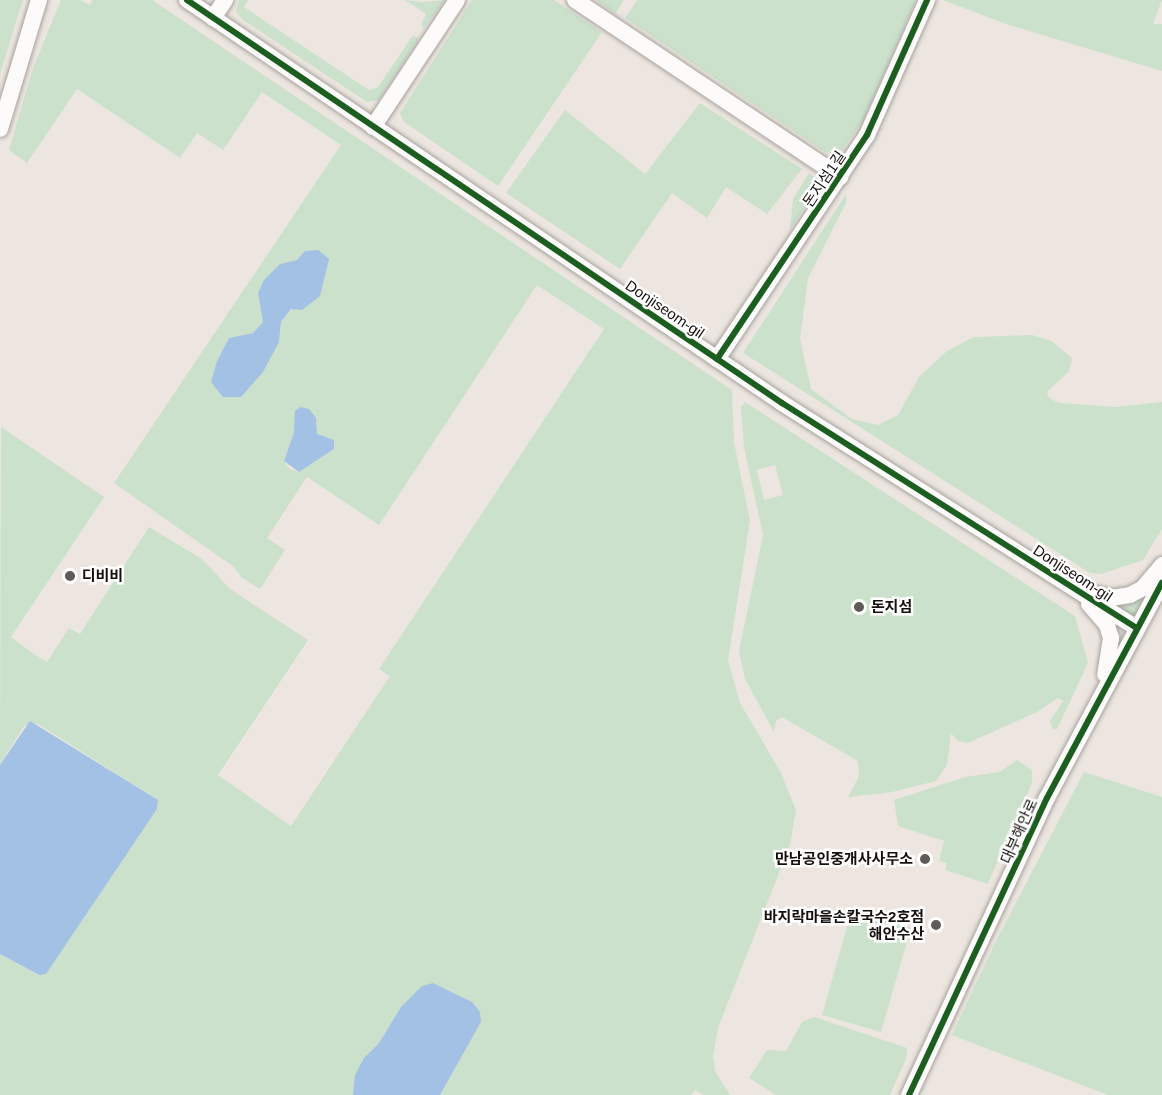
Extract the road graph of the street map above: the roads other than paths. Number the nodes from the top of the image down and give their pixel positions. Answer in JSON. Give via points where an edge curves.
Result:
{"nodes":[{"id":1,"x":39,"y":0,"type":"edge"},
{"id":2,"x":187,"y":0,"type":"edge"},
{"id":3,"x":225,"y":0,"type":"edge"},
{"id":4,"x":457,"y":0,"type":"edge"},
{"id":5,"x":575,"y":0,"type":"edge"},
{"id":6,"x":927,"y":0,"type":"edge"},
{"id":7,"x":213,"y":18,"type":"junction"},
{"id":8,"x":373,"y":127,"type":"junction"},
{"id":9,"x":0,"y":129,"type":"edge"},
{"id":10,"x":840,"y":177,"type":"junction"},
{"id":11,"x":717,"y":359,"type":"junction"},
{"id":12,"x":1162,"y":565,"type":"edge"},
{"id":13,"x":1162,"y":583,"type":"edge"},
{"id":14,"x":1077,"y":590,"type":"junction"},
{"id":15,"x":1137,"y":628,"type":"junction"},
{"id":16,"x":1095,"y":709,"type":"junction"},
{"id":17,"x":909,"y":1095,"type":"edge"}],
"edges":[{"from":1,"to":9,"type":"street"},
{"from":2,"to":7,"type":"street","name":"Donjiseom-gil"},
{"from":3,"to":7,"type":"street"},
{"from":4,"to":8,"type":"street"},
{"from":5,"to":10,"type":"street","name":"돈지섬1길"},
{"from":6,"to":10,"type":"street","name":"돈지섬1길","via":[[878,115]]},
{"from":7,"to":8,"type":"street","name":"Donjiseom-gil"},
{"from":8,"to":11,"type":"street","name":"Donjiseom-gil"},
{"from":10,"to":11,"type":"street","name":"돈지섬1길"},
{"from":11,"to":14,"type":"street","name":"Donjiseom-gil"},
{"from":12,"to":14,"type":"street","via":[[1143,588],[1126,596]]},
{"from":13,"to":15,"type":"street","name":"대부해안로"},
{"from":14,"to":15,"type":"street","name":"Donjiseom-gil"},
{"from":14,"to":16,"type":"street","via":[[1103,620],[1112,638]]},
{"from":15,"to":16,"type":"street","name":"대부해안로"},
{"from":16,"to":17,"type":"street","name":"대부해안로","via":[[1047,798]]}]}
